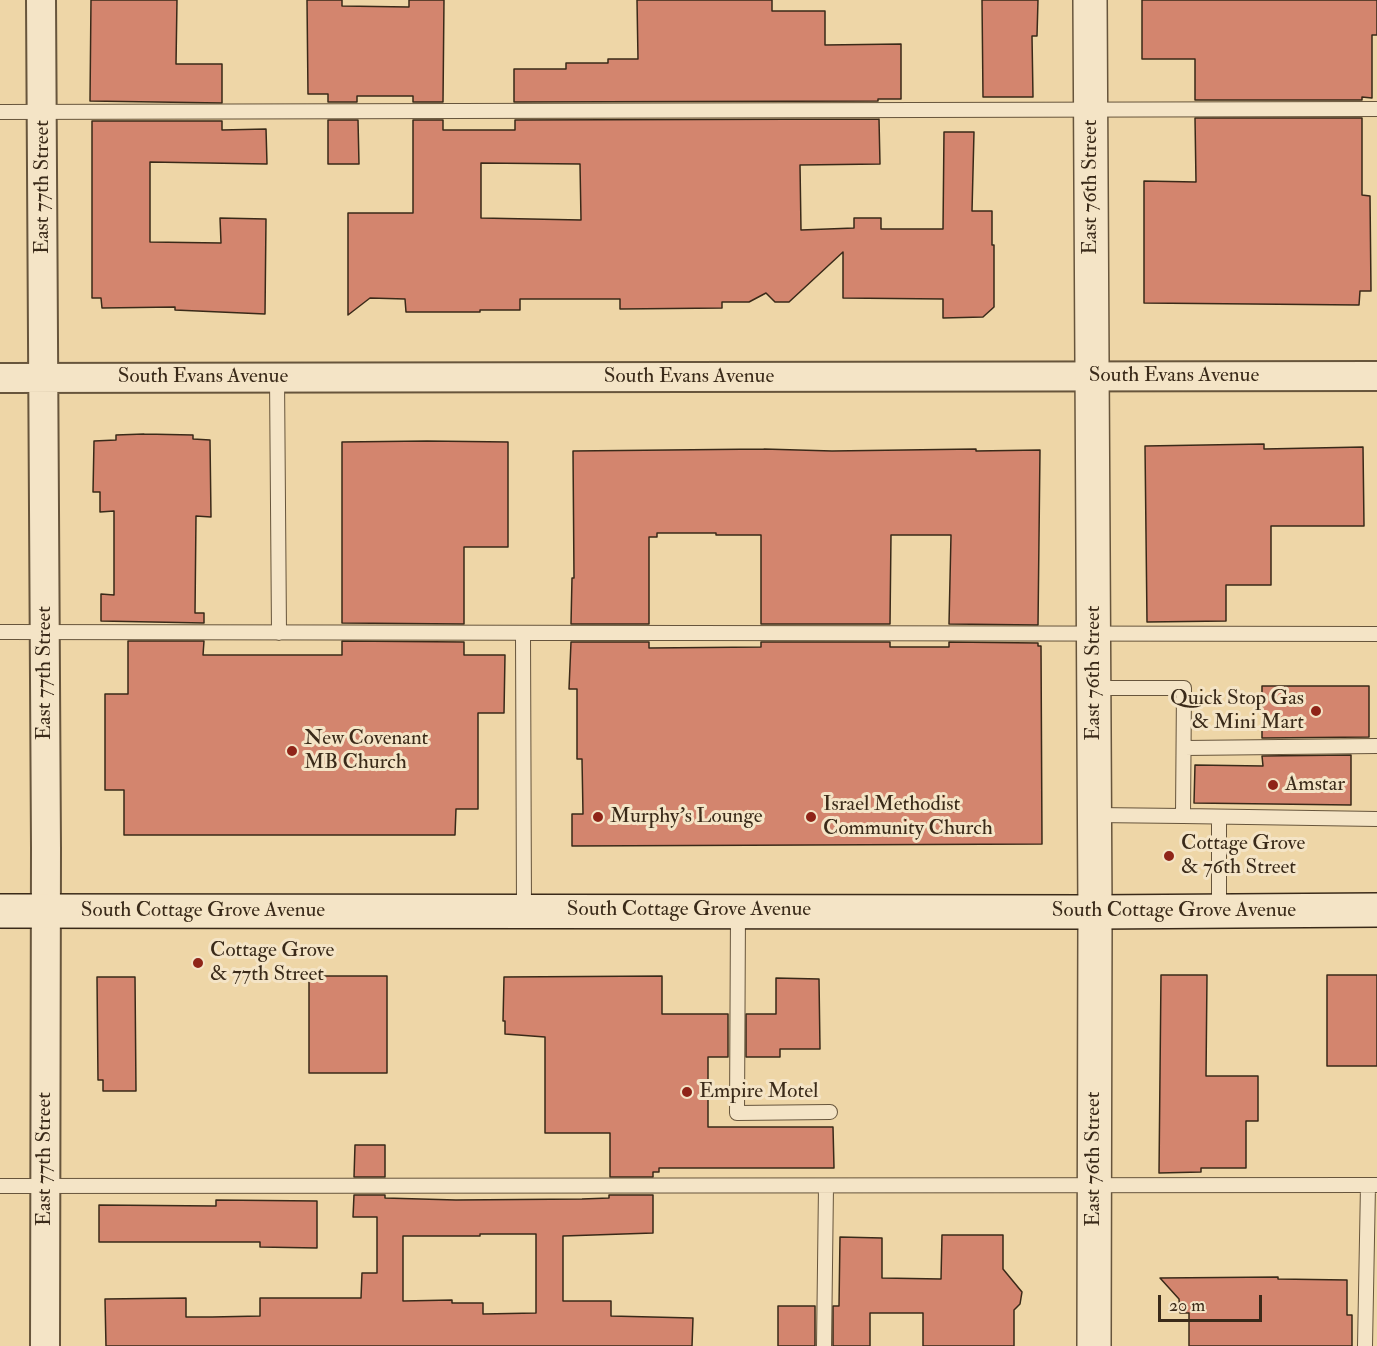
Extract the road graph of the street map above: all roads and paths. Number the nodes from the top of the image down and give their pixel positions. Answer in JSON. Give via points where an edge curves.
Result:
{"nodes":[{"id":1,"x":42,"y":0,"type":"edge"},
{"id":2,"x":1090,"y":0,"type":"edge"},
{"id":3,"x":1090,"y":110,"type":"junction"},
{"id":4,"x":1377,"y":110,"type":"edge"},
{"id":5,"x":0,"y":111,"type":"edge"},
{"id":6,"x":42,"y":111,"type":"junction"},
{"id":7,"x":1092,"y":376,"type":"junction"},
{"id":8,"x":1377,"y":376,"type":"edge"},
{"id":9,"x":277,"y":377,"type":"junction"},
{"id":10,"x":0,"y":378,"type":"edge"},
{"id":11,"x":43,"y":378,"type":"junction"},
{"id":12,"x":0,"y":632,"type":"edge"},
{"id":13,"x":45,"y":632,"type":"junction"},
{"id":14,"x":279,"y":633,"type":"junction"},
{"id":15,"x":523,"y":633,"type":"junction"},
{"id":16,"x":1377,"y":634,"type":"edge"},
{"id":17,"x":1093,"y":635,"type":"junction"},
{"id":18,"x":1094,"y":688,"type":"junction"},
{"id":19,"x":1377,"y":746,"type":"edge"},
{"id":20,"x":1184,"y":748,"type":"junction"},
{"id":21,"x":1095,"y":815,"type":"junction"},
{"id":22,"x":1183,"y":816,"type":"junction"},
{"id":23,"x":1219,"y":817,"type":"junction"},
{"id":24,"x":1377,"y":819,"type":"edge"},
{"id":25,"x":524,"y":910,"type":"junction"},
{"id":26,"x":738,"y":910,"type":"junction"},
{"id":27,"x":1377,"y":910,"type":"edge"},
{"id":28,"x":0,"y":911,"type":"edge"},
{"id":29,"x":46,"y":911,"type":"junction"},
{"id":30,"x":1219,"y":911,"type":"junction"},
{"id":31,"x":1095,"y":912,"type":"junction"},
{"id":32,"x":830,"y":1112,"type":"dead end"},
{"id":33,"x":1094,"y":1185,"type":"junction"},
{"id":34,"x":1372,"y":1185,"type":"edge"},
{"id":35,"x":0,"y":1186,"type":"edge"},
{"id":36,"x":45,"y":1186,"type":"junction"},
{"id":37,"x":826,"y":1186,"type":"junction"},
{"id":38,"x":45,"y":1346,"type":"edge"},
{"id":39,"x":824,"y":1346,"type":"edge"},
{"id":40,"x":1094,"y":1346,"type":"edge"},
{"id":41,"x":1365,"y":1346,"type":"edge"}],
"edges":[{"from":1,"to":6,"type":"street","name":"East 77th Street"},
{"from":2,"to":3,"type":"main road","name":"East 76th Street"},
{"from":3,"to":4,"type":"lane"},
{"from":3,"to":6,"type":"lane"},
{"from":3,"to":7,"type":"main road","name":"East 76th Street"},
{"from":5,"to":6,"type":"lane"},
{"from":6,"to":11,"type":"street","name":"East 77th Street"},
{"from":7,"to":8,"type":"street","name":"South Evans Avenue"},
{"from":7,"to":9,"type":"street","name":"South Evans Avenue"},
{"from":7,"to":17,"type":"main road","name":"East 76th Street"},
{"from":9,"to":11,"type":"street","name":"South Evans Avenue"},
{"from":9,"to":14,"type":"lane"},
{"from":10,"to":11,"type":"street","name":"South Evans Avenue"},
{"from":11,"to":13,"type":"street","name":"East 77th Street"},
{"from":12,"to":13,"type":"lane"},
{"from":13,"to":14,"type":"lane"},
{"from":13,"to":29,"type":"street","name":"East 77th Street"},
{"from":14,"to":15,"type":"lane"},
{"from":15,"to":17,"type":"lane"},
{"from":15,"to":25,"type":"lane"},
{"from":16,"to":17,"type":"lane"},
{"from":17,"to":18,"type":"main road","name":"East 76th Street"},
{"from":18,"to":20,"type":"lane","via":[[1184,688]]},
{"from":18,"to":21,"type":"main road","name":"East 76th Street"},
{"from":19,"to":20,"type":"lane"},
{"from":20,"to":22,"type":"lane"},
{"from":21,"to":22,"type":"lane"},
{"from":21,"to":31,"type":"main road","name":"East 76th Street"},
{"from":22,"to":23,"type":"lane"},
{"from":23,"to":24,"type":"lane"},
{"from":23,"to":30,"type":"lane"},
{"from":25,"to":26,"type":"main road","name":"South Cottage Grove Avenue"},
{"from":25,"to":29,"type":"main road","name":"South Cottage Grove Avenue"},
{"from":26,"to":31,"type":"main road","name":"South Cottage Grove Avenue"},
{"from":26,"to":32,"type":"lane","via":[[737,1113]]},
{"from":27,"to":30,"type":"main road","name":"South Cottage Grove Avenue"},
{"from":28,"to":29,"type":"main road","name":"South Cottage Grove Avenue"},
{"from":29,"to":36,"type":"street","name":"East 77th Street"},
{"from":30,"to":31,"type":"main road","name":"South Cottage Grove Avenue"},
{"from":31,"to":33,"type":"main road","name":"East 76th Street"},
{"from":33,"to":34,"type":"lane"},
{"from":33,"to":37,"type":"lane"},
{"from":33,"to":40,"type":"main road","name":"East 76th Street"},
{"from":34,"to":41,"type":"lane"},
{"from":35,"to":36,"type":"lane"},
{"from":36,"to":37,"type":"lane"},
{"from":36,"to":38,"type":"street","name":"East 77th Street"},
{"from":37,"to":39,"type":"lane"}]}
